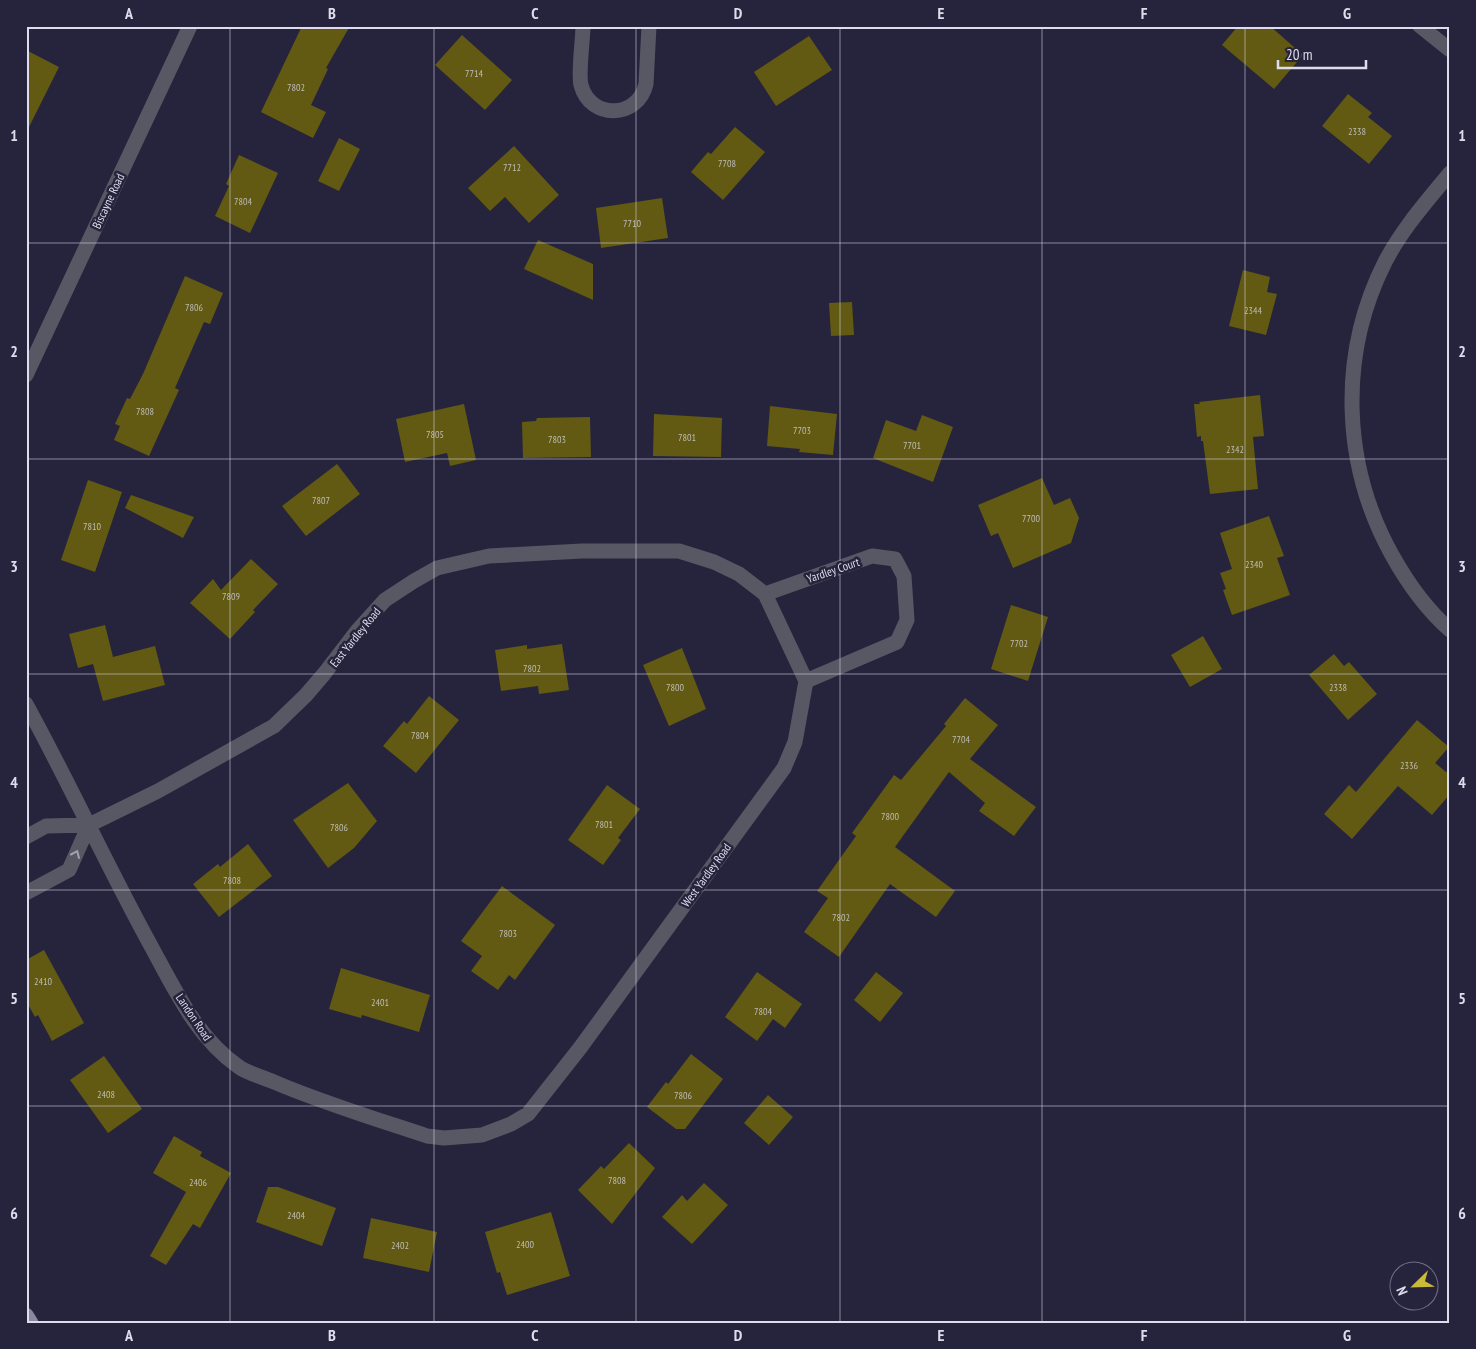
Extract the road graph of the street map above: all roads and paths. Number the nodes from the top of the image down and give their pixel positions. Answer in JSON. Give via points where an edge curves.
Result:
{"nodes":[{"id":1,"x":190,"y":26,"type":"edge"},
{"id":2,"x":583,"y":26,"type":"edge"},
{"id":3,"x":649,"y":26,"type":"edge"},
{"id":4,"x":1420,"y":26,"type":"edge"},
{"id":5,"x":1450,"y":50,"type":"edge"},
{"id":6,"x":1450,"y":173,"type":"edge"},
{"id":7,"x":26,"y":375,"type":"edge"},
{"id":8,"x":765,"y":594,"type":"junction"},
{"id":9,"x":1450,"y":630,"type":"edge"},
{"id":10,"x":806,"y":681,"type":"junction"},
{"id":11,"x":26,"y":704,"type":"edge"},
{"id":12,"x":89,"y":825,"type":"junction"},
{"id":13,"x":26,"y":837,"type":"edge"},
{"id":14,"x":26,"y":893,"type":"edge"},
{"id":15,"x":511,"y":1124,"type":"joint"},
{"id":16,"x":26,"y":1315,"type":"edge"},
{"id":17,"x":30,"y":1323,"type":"edge"}],
"edges":[{"from":1,"to":7,"type":"street","name":"Biscayne Road"},
{"from":2,"to":3,"type":"street","via":[[580,84],[591,103],[601,109],[619,112],[636,103],[644,93]]},
{"from":4,"to":5,"type":"street"},
{"from":6,"to":9,"type":"street","via":[[1411,220],[1386,262],[1367,305],[1356,343],[1351,399],[1354,450],[1378,530],[1409,583]]},
{"from":8,"to":10,"type":"street"},
{"from":8,"to":10,"type":"street","name":"Yardley Court","via":[[872,556],[895,559],[904,576],[907,620],[897,642]]},
{"from":8,"to":12,"type":"street","name":"East Yardley Road","via":[[739,574],[679,551],[582,551],[489,556],[437,568],[386,600],[306,695],[274,726],[158,791]]},
{"from":10,"to":15,"type":"street","name":"West Yardley Road","via":[[795,742],[784,768],[580,1048],[528,1114]]},
{"from":11,"to":12,"type":"street","name":"Landon Road"},
{"from":12,"to":13,"type":"street","name":"East Yardley Road","via":[[46,826]]},
{"from":14,"to":12,"type":"street","one_way":true,"via":[[69,870]]},
{"from":12,"to":15,"type":"street","name":"Landon Road","via":[[123,894],[202,1033],[240,1068],[294,1091],[427,1136],[482,1135]]},
{"from":16,"to":17,"type":"main road"}]}
